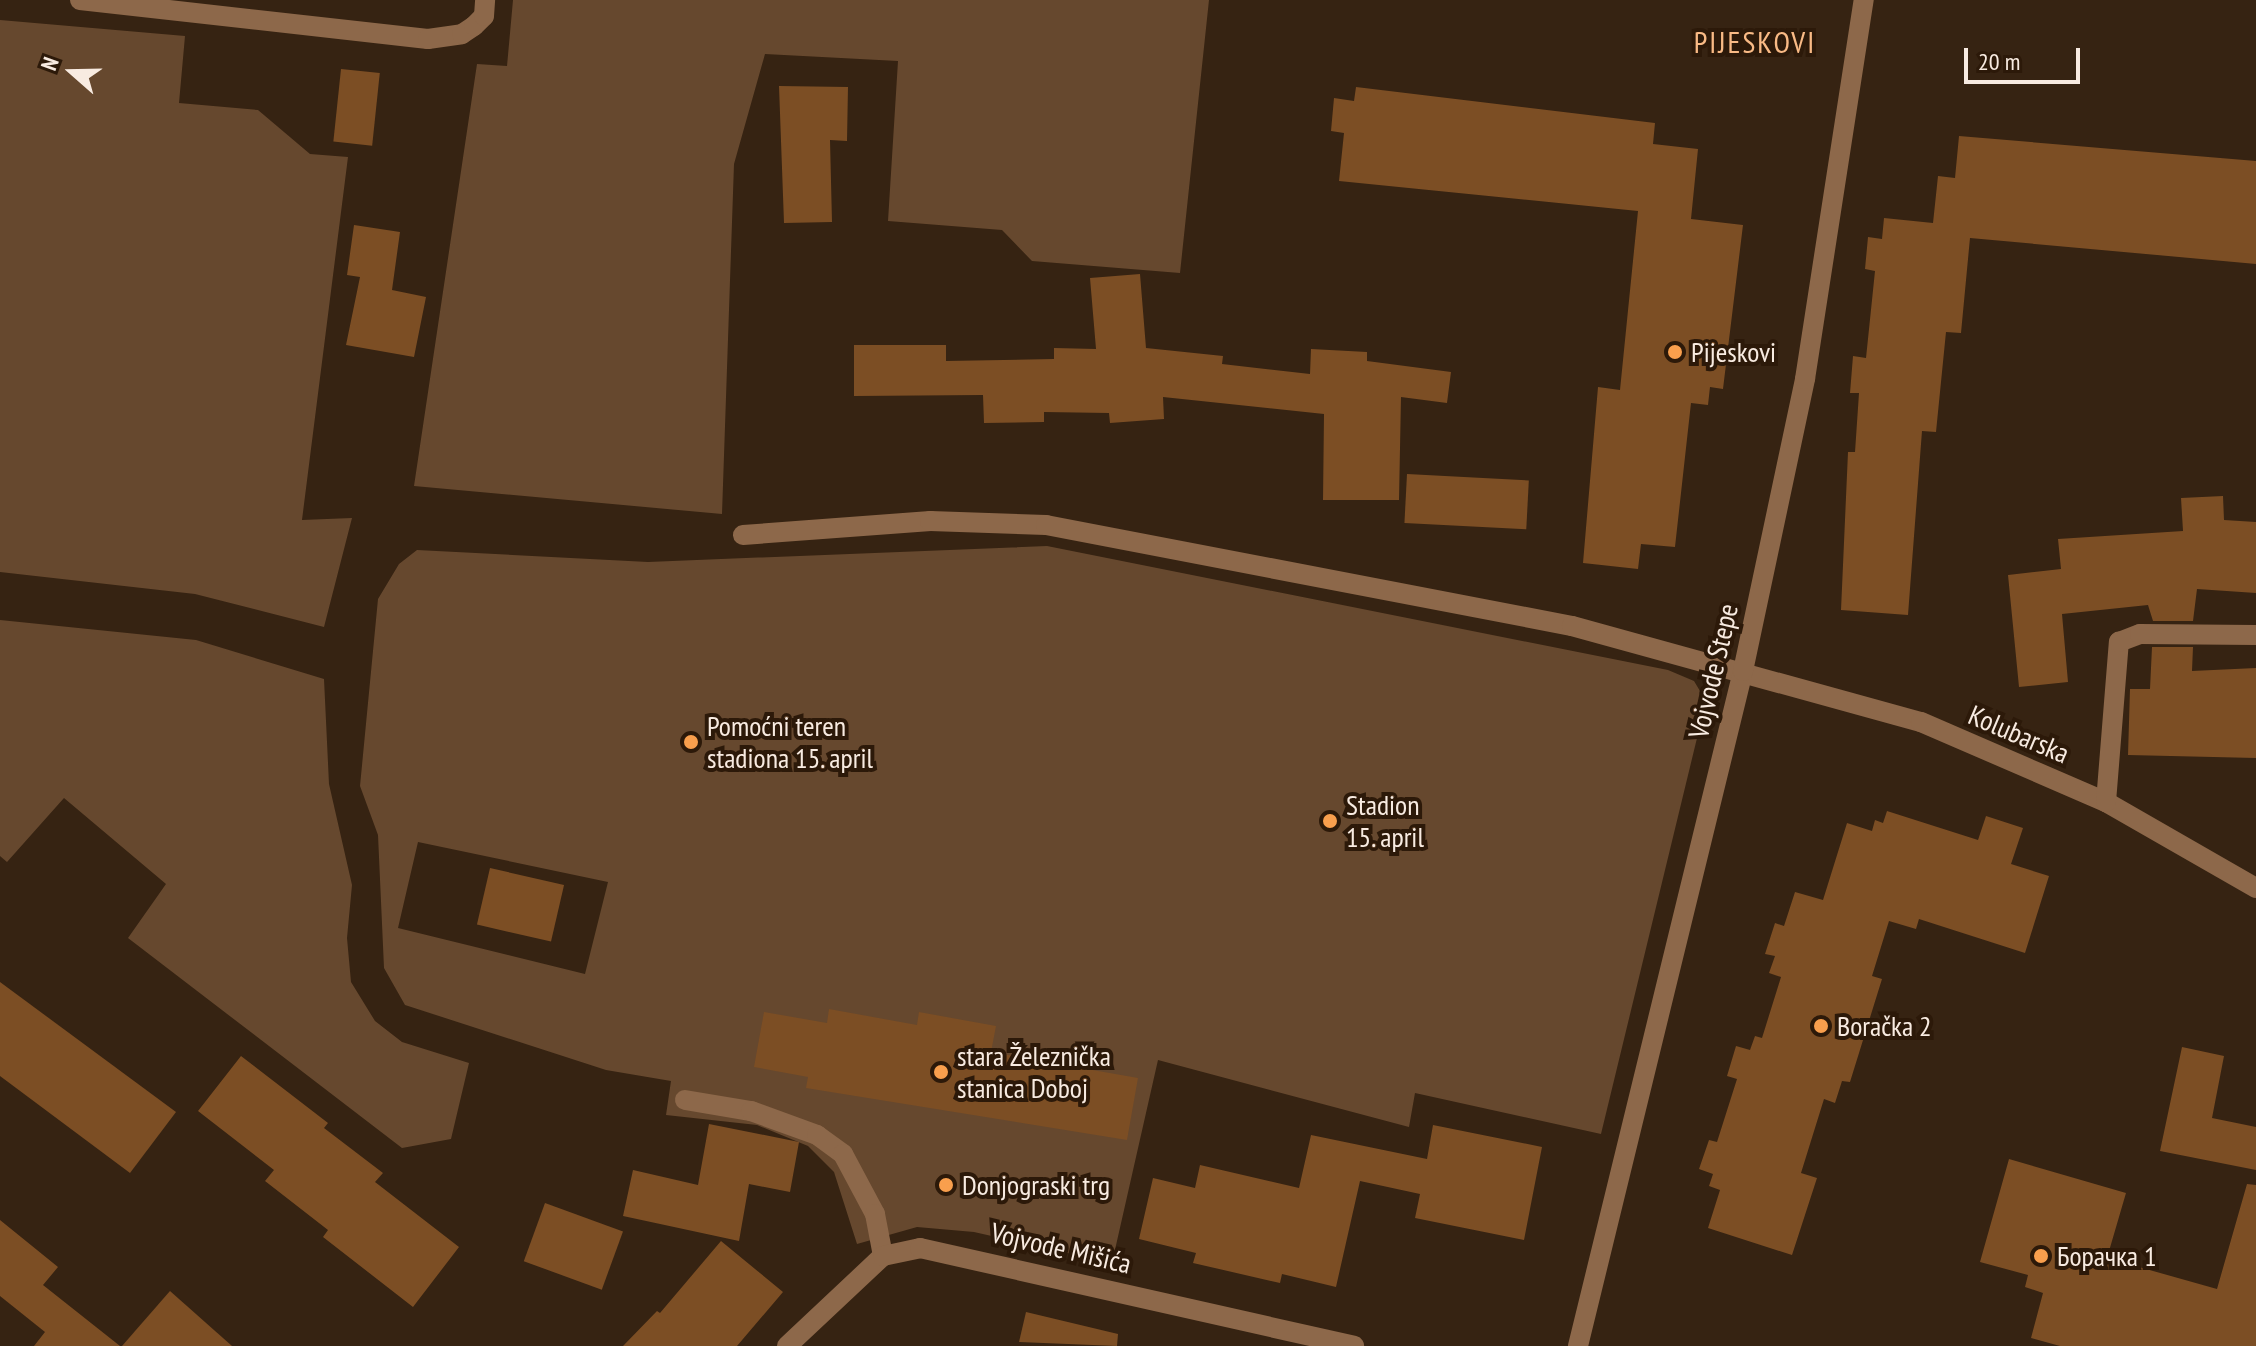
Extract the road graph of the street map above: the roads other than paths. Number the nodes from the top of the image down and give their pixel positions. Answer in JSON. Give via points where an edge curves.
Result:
{"nodes":[{"id":1,"x":80,"y":0,"type":"edge"},
{"id":2,"x":485,"y":0,"type":"edge"},
{"id":3,"x":1864,"y":0,"type":"edge"},
{"id":4,"x":743,"y":535,"type":"dead end"},
{"id":5,"x":2256,"y":635,"type":"edge"},
{"id":6,"x":1743,"y":671,"type":"junction"},
{"id":7,"x":2106,"y":802,"type":"junction"},
{"id":8,"x":2256,"y":888,"type":"edge"},
{"id":9,"x":685,"y":1100,"type":"dead end"},
{"id":10,"x":883,"y":1256,"type":"junction"},
{"id":11,"x":787,"y":1346,"type":"edge"},
{"id":12,"x":1354,"y":1346,"type":"edge"},
{"id":13,"x":1578,"y":1346,"type":"edge"}],
"edges":[{"from":1,"to":2,"type":"street","via":[[428,39],[446,39],[474,26],[484,16]]},
{"from":3,"to":6,"type":"street","name":"Vojvode Stepe","via":[[1805,379]]},
{"from":4,"to":6,"type":"street","name":"Kolubarska","via":[[930,521],[1046,525],[1572,626]]},
{"from":5,"to":7,"type":"street","via":[[2140,634],[2119,642]]},
{"from":6,"to":7,"type":"street","name":"Kolubarska","via":[[1921,722]]},
{"from":6,"to":13,"type":"street","name":"Vojvode Stepe"},
{"from":7,"to":8,"type":"street","name":"Kolubarska"},
{"from":9,"to":10,"type":"street","via":[[751,1111],[817,1135],[843,1154],[875,1214]]},
{"from":10,"to":11,"type":"street"},
{"from":10,"to":12,"type":"street","name":"Vojvode Mišića","via":[[920,1248],[951,1251]]}]}
